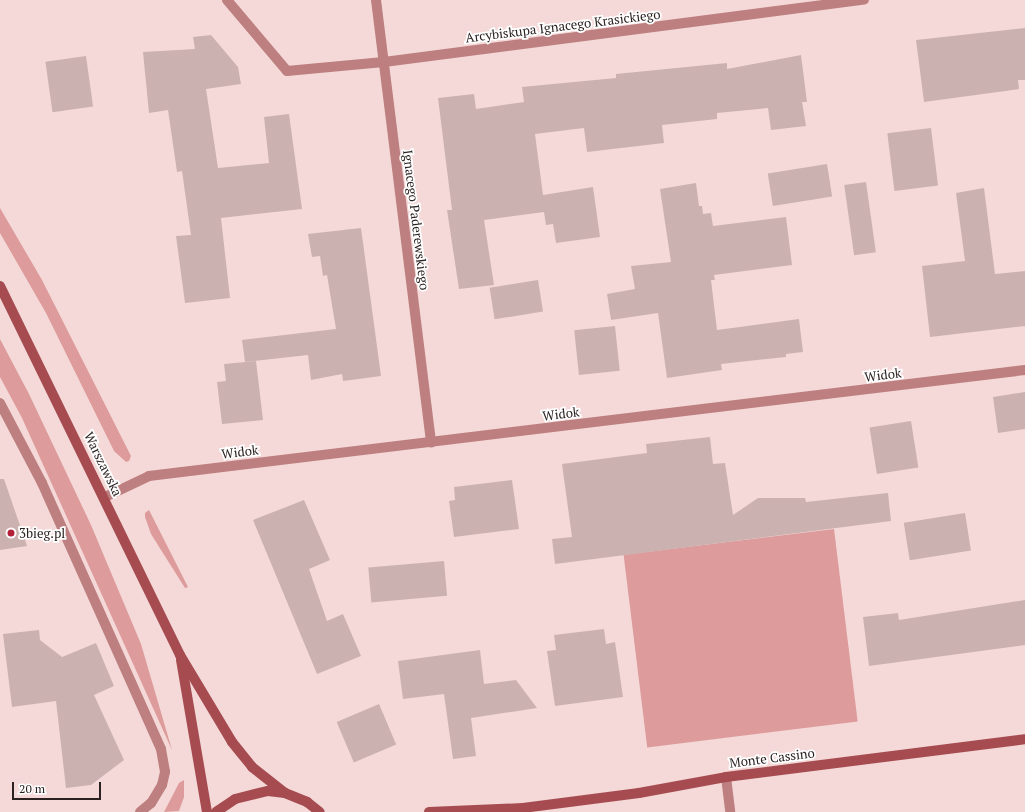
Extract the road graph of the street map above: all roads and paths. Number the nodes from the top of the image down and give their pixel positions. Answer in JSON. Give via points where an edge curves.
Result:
{"nodes":[{"id":1,"x":228,"y":0,"type":"edge"},
{"id":2,"x":376,"y":0,"type":"edge"},
{"id":3,"x":864,"y":0,"type":"edge"},
{"id":4,"x":384,"y":62,"type":"junction"},
{"id":5,"x":0,"y":286,"type":"edge"},
{"id":6,"x":1025,"y":370,"type":"edge"},
{"id":7,"x":0,"y":403,"type":"edge"},
{"id":8,"x":431,"y":443,"type":"junction"},
{"id":9,"x":105,"y":497,"type":"junction"},
{"id":10,"x":180,"y":654,"type":"junction"},
{"id":11,"x":1025,"y":739,"type":"edge"},
{"id":12,"x":726,"y":777,"type":"junction"},
{"id":13,"x":285,"y":793,"type":"junction"},
{"id":14,"x":523,"y":808,"type":"junction"},
{"id":15,"x":140,"y":812,"type":"edge"},
{"id":16,"x":207,"y":812,"type":"edge"},
{"id":17,"x":216,"y":812,"type":"edge"},
{"id":18,"x":320,"y":812,"type":"edge"},
{"id":19,"x":429,"y":812,"type":"edge"},
{"id":20,"x":512,"y":812,"type":"edge"},
{"id":21,"x":730,"y":812,"type":"edge"}],
"edges":[{"from":1,"to":4,"type":"street","name":"Arcybiskupa Ignacego Krasickiego","via":[[287,71]]},
{"from":2,"to":4,"type":"street","name":"Ignacego Paderewskiego"},
{"from":3,"to":4,"type":"street","name":"Arcybiskupa Ignacego Krasickiego"},
{"from":4,"to":8,"type":"street","name":"Ignacego Paderewskiego"},
{"from":5,"to":9,"type":"main road","name":"Warszawska"},
{"from":6,"to":8,"type":"street","name":"Widok"},
{"from":7,"to":15,"type":"street","via":[[42,483],[161,749],[165,772],[162,785],[151,803]]},
{"from":8,"to":9,"type":"street","name":"Widok","via":[[149,476]]},
{"from":9,"to":10,"type":"main road","name":"Warszawska"},
{"from":10,"to":13,"type":"main road","name":"Warszawska","via":[[232,742],[252,767]]},
{"from":10,"to":16,"type":"main road","name":"Warszawska"},
{"from":11,"to":12,"type":"main road","name":"Monte Cassino"},
{"from":12,"to":14,"type":"main road","name":"Monte Cassino","via":[[639,793]]},
{"from":12,"to":21,"type":"street"},
{"from":13,"to":17,"type":"main road","via":[[251,793],[235,799]]},
{"from":13,"to":18,"type":"main road","via":[[308,802]]},
{"from":14,"to":19,"type":"main road","name":"Monte Cassino"},
{"from":14,"to":20,"type":"main road","name":"Monte Cassino"}]}
